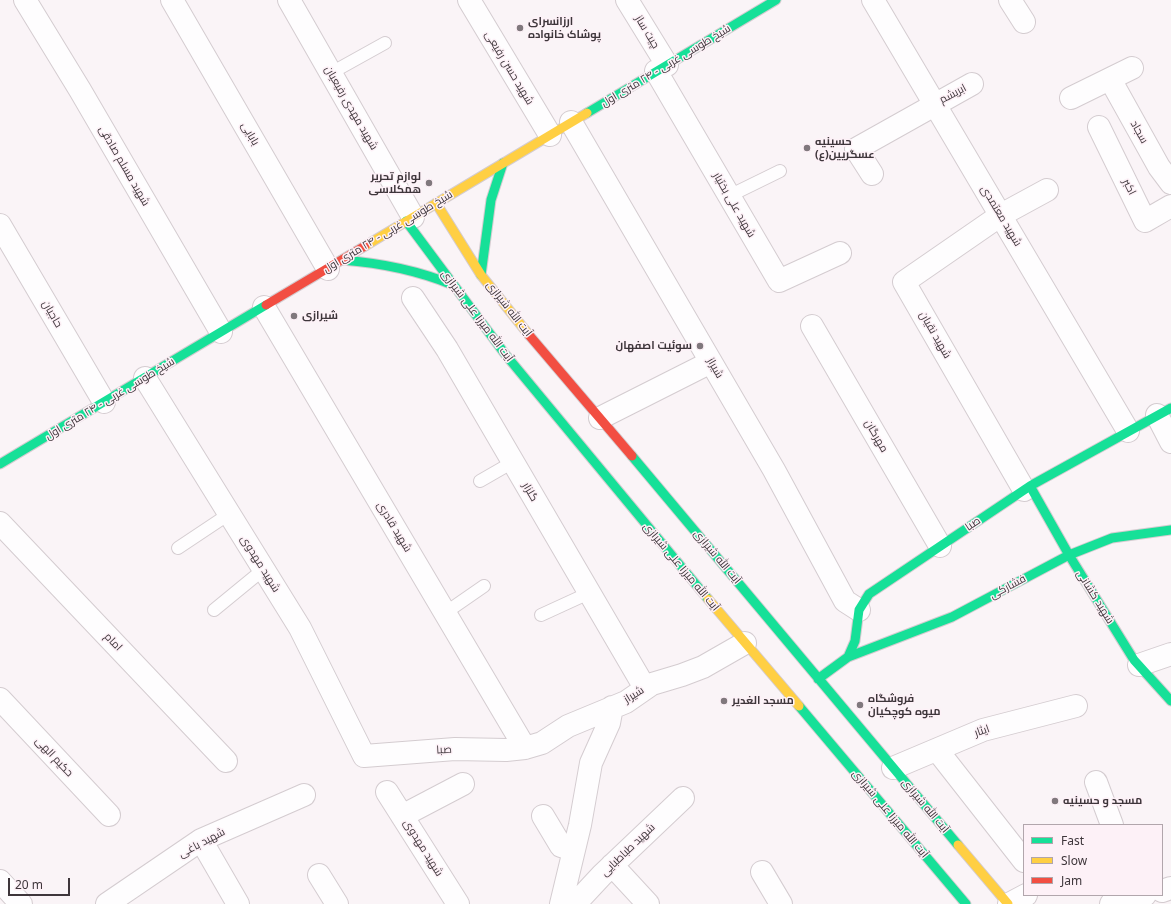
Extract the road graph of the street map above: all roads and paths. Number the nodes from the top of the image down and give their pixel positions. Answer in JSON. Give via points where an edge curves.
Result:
{"nodes":[{"id":1,"x":25,"y":0,"type":"edge"},
{"id":2,"x":172,"y":0,"type":"edge"},
{"id":3,"x":288,"y":0,"type":"edge"},
{"id":4,"x":469,"y":0,"type":"edge"},
{"id":5,"x":627,"y":0,"type":"edge"},
{"id":6,"x":776,"y":0,"type":"edge"},
{"id":7,"x":873,"y":0,"type":"edge"},
{"id":8,"x":1010,"y":0,"type":"edge"},
{"id":9,"x":1024,"y":22,"type":"dead end"},
{"id":10,"x":385,"y":43,"type":"dead end"},
{"id":11,"x":662,"y":68,"type":"junction"},
{"id":12,"x":1132,"y":68,"type":"dead end"},
{"id":13,"x":331,"y":73,"type":"junction"},
{"id":14,"x":1110,"y":79,"type":"junction"},
{"id":15,"x":972,"y":84,"type":"dead end"},
{"id":16,"x":1071,"y":98,"type":"dead end"},
{"id":17,"x":934,"y":103,"type":"junction"},
{"id":18,"x":572,"y":122,"type":"junction"},
{"id":19,"x":1099,"y":127,"type":"dead end"},
{"id":20,"x":550,"y":135,"type":"junction"},
{"id":21,"x":503,"y":163,"type":"junction"},
{"id":22,"x":780,"y":171,"type":"dead end"},
{"id":23,"x":872,"y":174,"type":"dead end"},
{"id":24,"x":1171,"y":183,"type":"edge"},
{"id":25,"x":1047,"y":190,"type":"dead end"},
{"id":26,"x":729,"y":196,"type":"junction"},
{"id":27,"x":436,"y":203,"type":"junction"},
{"id":28,"x":1171,"y":206,"type":"edge"},
{"id":29,"x":1001,"y":215,"type":"junction"},
{"id":30,"x":410,"y":219,"type":"junction"},
{"id":31,"x":0,"y":225,"type":"edge"},
{"id":32,"x":840,"y":253,"type":"dead end"},
{"id":33,"x":335,"y":264,"type":"junction"},
{"id":34,"x":481,"y":275,"type":"junction"},
{"id":35,"x":454,"y":286,"type":"junction"},
{"id":36,"x":413,"y":298,"type":"dead end"},
{"id":37,"x":264,"y":306,"type":"junction"},
{"id":38,"x":812,"y":326,"type":"dead end"},
{"id":39,"x":221,"y":332,"type":"junction"},
{"id":40,"x":711,"y":362,"type":"junction"},
{"id":41,"x":145,"y":378,"type":"junction"},
{"id":42,"x":104,"y":402,"type":"junction"},
{"id":43,"x":1164,"y":411,"type":"edge"},
{"id":44,"x":600,"y":418,"type":"junction"},
{"id":45,"x":1128,"y":431,"type":"junction"},
{"id":46,"x":1171,"y":442,"type":"edge"},
{"id":47,"x":513,"y":462,"type":"junction"},
{"id":48,"x":0,"y":464,"type":"edge"},
{"id":49,"x":480,"y":481,"type":"dead end"},
{"id":50,"x":1027,"y":488,"type":"junction"},
{"id":51,"x":229,"y":514,"type":"junction"},
{"id":52,"x":0,"y":523,"type":"edge"},
{"id":53,"x":1171,"y":530,"type":"edge"},
{"id":54,"x":940,"y":546,"type":"junction"},
{"id":55,"x":178,"y":548,"type":"dead end"},
{"id":56,"x":1069,"y":555,"type":"junction"},
{"id":57,"x":264,"y":569,"type":"junction"},
{"id":58,"x":484,"y":586,"type":"dead end"},
{"id":59,"x":589,"y":593,"type":"junction"},
{"id":60,"x":214,"y":610,"type":"dead end"},
{"id":61,"x":859,"y":610,"type":"junction"},
{"id":62,"x":445,"y":613,"type":"junction"},
{"id":63,"x":541,"y":615,"type":"dead end"},
{"id":64,"x":745,"y":643,"type":"junction"},
{"id":65,"x":1171,"y":654,"type":"edge"},
{"id":66,"x":848,"y":656,"type":"junction"},
{"id":67,"x":1139,"y":665,"type":"junction"},
{"id":68,"x":818,"y":679,"type":"junction"},
{"id":69,"x":646,"y":688,"type":"junction"},
{"id":70,"x":0,"y":699,"type":"edge"},
{"id":71,"x":1171,"y":701,"type":"edge"},
{"id":72,"x":1076,"y":706,"type":"dead end"},
{"id":73,"x":612,"y":707,"type":"junction"},
{"id":74,"x":525,"y":748,"type":"junction"},
{"id":75,"x":937,"y":750,"type":"junction"},
{"id":76,"x":364,"y":756,"type":"joint"},
{"id":77,"x":226,"y":761,"type":"dead end"},
{"id":78,"x":893,"y":768,"type":"junction"},
{"id":79,"x":1096,"y":782,"type":"dead end"},
{"id":80,"x":463,"y":784,"type":"dead end"},
{"id":81,"x":387,"y":792,"type":"dead end"},
{"id":82,"x":304,"y":794,"type":"dead end"},
{"id":83,"x":683,"y":798,"type":"dead end"},
{"id":84,"x":109,"y":815,"type":"dead end"},
{"id":85,"x":402,"y":816,"type":"junction"},
{"id":86,"x":543,"y":816,"type":"dead end"},
{"id":87,"x":1112,"y":824,"type":"edge"},
{"id":88,"x":201,"y":840,"type":"junction"},
{"id":89,"x":574,"y":850,"type":"junction"},
{"id":90,"x":1023,"y":860,"type":"edge"},
{"id":91,"x":612,"y":865,"type":"junction"},
{"id":92,"x":762,"y":872,"type":"dead end"},
{"id":93,"x":319,"y":875,"type":"dead end"},
{"id":94,"x":0,"y":881,"type":"edge"},
{"id":95,"x":1024,"y":896,"type":"edge"},
{"id":96,"x":1142,"y":896,"type":"edge"},
{"id":97,"x":21,"y":904,"type":"edge"},
{"id":98,"x":107,"y":904,"type":"edge"},
{"id":99,"x":238,"y":904,"type":"edge"},
{"id":100,"x":337,"y":904,"type":"edge"},
{"id":101,"x":458,"y":904,"type":"edge"},
{"id":102,"x":561,"y":904,"type":"edge"},
{"id":103,"x":575,"y":904,"type":"edge"},
{"id":104,"x":648,"y":904,"type":"edge"},
{"id":105,"x":781,"y":904,"type":"edge"},
{"id":106,"x":966,"y":904,"type":"edge"},
{"id":107,"x":1009,"y":904,"type":"edge"},
{"id":108,"x":1111,"y":904,"type":"edge"}],
"edges":[{"from":1,"to":39,"type":"street","name":"شهید مسلم صادقی"},
{"from":2,"to":33,"type":"street","name":"بابایی"},
{"from":3,"to":13,"type":"street","name":"شهید مهدی رفیعیان"},
{"from":4,"to":20,"type":"street","name":"شهید حسن رفیعی"},
{"from":5,"to":11,"type":"street","name":"چیت ساز"},
{"from":6,"to":11,"type":"street","name":"شیخ طوسی غربی - ۲۴ متری اول"},
{"from":7,"to":17,"type":"street","name":"شهید معتمدی"},
{"from":8,"to":9,"type":"street"},
{"from":10,"to":13,"type":"lane"},
{"from":11,"to":18,"type":"street","name":"شیخ طوسی غربی - ۲۴ متری اول"},
{"from":11,"to":26,"type":"street","name":"شهید علی بختیار"},
{"from":12,"to":14,"type":"street"},
{"from":13,"to":30,"type":"street","name":"شهید مهدی رفیعیان"},
{"from":14,"to":16,"type":"street"},
{"from":14,"to":24,"type":"street","name":"سجاد","via":[[1159,167]]},
{"from":15,"to":17,"type":"street","name":"ابریشم"},
{"from":17,"to":23,"type":"street","name":"ابریشم","via":[[856,149]]},
{"from":17,"to":29,"type":"street","name":"شهید معتمدی"},
{"from":18,"to":20,"type":"street","name":"شیخ طوسی غربی - ۲۴ متری اول"},
{"from":18,"to":40,"type":"street","name":"شیراز"},
{"from":19,"to":28,"type":"street","name":"اکبر","via":[[1145,221]]},
{"from":20,"to":21,"type":"street","name":"شیخ طوسی غربی - ۲۴ متری اول"},
{"from":21,"to":27,"type":"street","name":"شیخ طوسی غربی - ۲۴ متری اول"},
{"from":21,"to":34,"type":"street","via":[[491,200]]},
{"from":22,"to":26,"type":"lane"},
{"from":25,"to":29,"type":"street"},
{"from":26,"to":32,"type":"street","name":"شهید علی بختیار","via":[[779,281]]},
{"from":27,"to":30,"type":"street","name":"شیخ طوسی غربی - ۲۴ متری اول"},
{"from":27,"to":34,"type":"street","name":"آیت الله شیرازی"},
{"from":29,"to":45,"type":"street","name":"شهید معتمدی"},
{"from":29,"to":50,"type":"street","name":"شهید نقیان","via":[[904,282]]},
{"from":30,"to":33,"type":"street","name":"شیخ طوسی غربی - ۲۴ متری اول"},
{"from":30,"to":35,"type":"street","name":"آیت الله میرزا علی شیرازی"},
{"from":31,"to":42,"type":"street","name":"حاجیان"},
{"from":33,"to":35,"type":"street","via":[[386,265],[430,275]]},
{"from":33,"to":37,"type":"street","name":"شیخ طوسی غربی - ۲۴ متری اول"},
{"from":34,"to":44,"type":"street","name":"آیت الله شیرازی","via":[[504,310]]},
{"from":35,"to":64,"type":"street","name":"آیت الله میرزا علی شیرازی","via":[[486,322],[505,354]]},
{"from":36,"to":47,"type":"street","name":"گلزار","via":[[447,349]]},
{"from":37,"to":39,"type":"street","name":"شیخ طوسی غربی - ۲۴ متری اول"},
{"from":37,"to":62,"type":"street","name":"شهید قادری"},
{"from":38,"to":54,"type":"street","name":"مهرگان"},
{"from":39,"to":41,"type":"street","name":"شیخ طوسی غربی - ۲۴ متری اول"},
{"from":40,"to":44,"type":"street"},
{"from":40,"to":61,"type":"street","name":"شیراز","via":[[774,470],[845,601]]},
{"from":41,"to":42,"type":"street","name":"شیخ طوسی غربی - ۲۴ متری اول"},
{"from":41,"to":51,"type":"street","name":"شهید مهدوی"},
{"from":42,"to":48,"type":"street","name":"شیخ طوسی غربی - ۲۴ متری اول"},
{"from":43,"to":45,"type":"street","name":"صبا"},
{"from":43,"to":46,"type":"street"},
{"from":44,"to":68,"type":"street","name":"آیت الله شیرازی"},
{"from":45,"to":50,"type":"street","name":"صبا"},
{"from":47,"to":49,"type":"lane"},
{"from":47,"to":59,"type":"street","name":"گلزار"},
{"from":50,"to":54,"type":"street","name":"صبا"},
{"from":50,"to":56,"type":"street","name":"شهید کشانی"},
{"from":51,"to":55,"type":"lane"},
{"from":51,"to":57,"type":"street","name":"شهید مهدوی"},
{"from":52,"to":77,"type":"street","name":"امام"},
{"from":53,"to":56,"type":"street","name":"فشارکی","via":[[1112,538]]},
{"from":54,"to":61,"type":"street","name":"صبا","via":[[869,594]]},
{"from":56,"to":66,"type":"street","name":"فشارکی","via":[[952,617]]},
{"from":56,"to":67,"type":"street","name":"شهید کشانی"},
{"from":57,"to":60,"type":"lane"},
{"from":57,"to":76,"type":"street","name":"شهید مهدوی","via":[[300,628]]},
{"from":58,"to":62,"type":"lane"},
{"from":59,"to":63,"type":"lane"},
{"from":59,"to":69,"type":"street","name":"گلزار"},
{"from":61,"to":66,"type":"street","name":"صبا","via":[[855,641]]},
{"from":62,"to":74,"type":"street","name":"شهید قادری"},
{"from":64,"to":69,"type":"street","name":"شیراز","via":[[702,667]]},
{"from":64,"to":106,"type":"street","name":"آیت الله میرزا علی شیرازی"},
{"from":65,"to":67,"type":"street"},
{"from":66,"to":68,"type":"street"},
{"from":67,"to":71,"type":"street","name":"شهید کشانی"},
{"from":68,"to":78,"type":"street","name":"آیت الله شیرازی"},
{"from":69,"to":73,"type":"street","name":"شیراز","via":[[626,702]]},
{"from":70,"to":84,"type":"street","name":"حکیم الهی"},
{"from":72,"to":75,"type":"street","name":"ایثار","via":[[983,730]]},
{"from":73,"to":74,"type":"street","name":"شیراز","via":[[568,726],[542,743]]},
{"from":73,"to":89,"type":"street","via":[[609,723],[591,763]]},
{"from":74,"to":76,"type":"street","name":"صبا","via":[[455,749]]},
{"from":75,"to":78,"type":"street","name":"ایثار"},
{"from":75,"to":90,"type":"street"},
{"from":78,"to":107,"type":"street","name":"آیت الله شیرازی"},
{"from":79,"to":87,"type":"street"},
{"from":80,"to":85,"type":"street"},
{"from":81,"to":85,"type":"street","name":"شهید مهدوی"},
{"from":82,"to":88,"type":"street","name":"شهید باغی"},
{"from":83,"to":91,"type":"street","name":"شهید طباطبایی"},
{"from":85,"to":101,"type":"street","name":"شهید مهدوی","via":[[427,869]]},
{"from":86,"to":89,"type":"street","via":[[561,846]]},
{"from":88,"to":98,"type":"street","name":"شهید باغی"},
{"from":88,"to":99,"type":"street"},
{"from":89,"to":102,"type":"street"},
{"from":91,"to":103,"type":"street","name":"شهید طباطبایی"},
{"from":91,"to":104,"type":"street"},
{"from":92,"to":105,"type":"street"},
{"from":93,"to":100,"type":"street"},
{"from":94,"to":97,"type":"street"},
{"from":95,"to":107,"type":"street"},
{"from":96,"to":108,"type":"street"}]}
